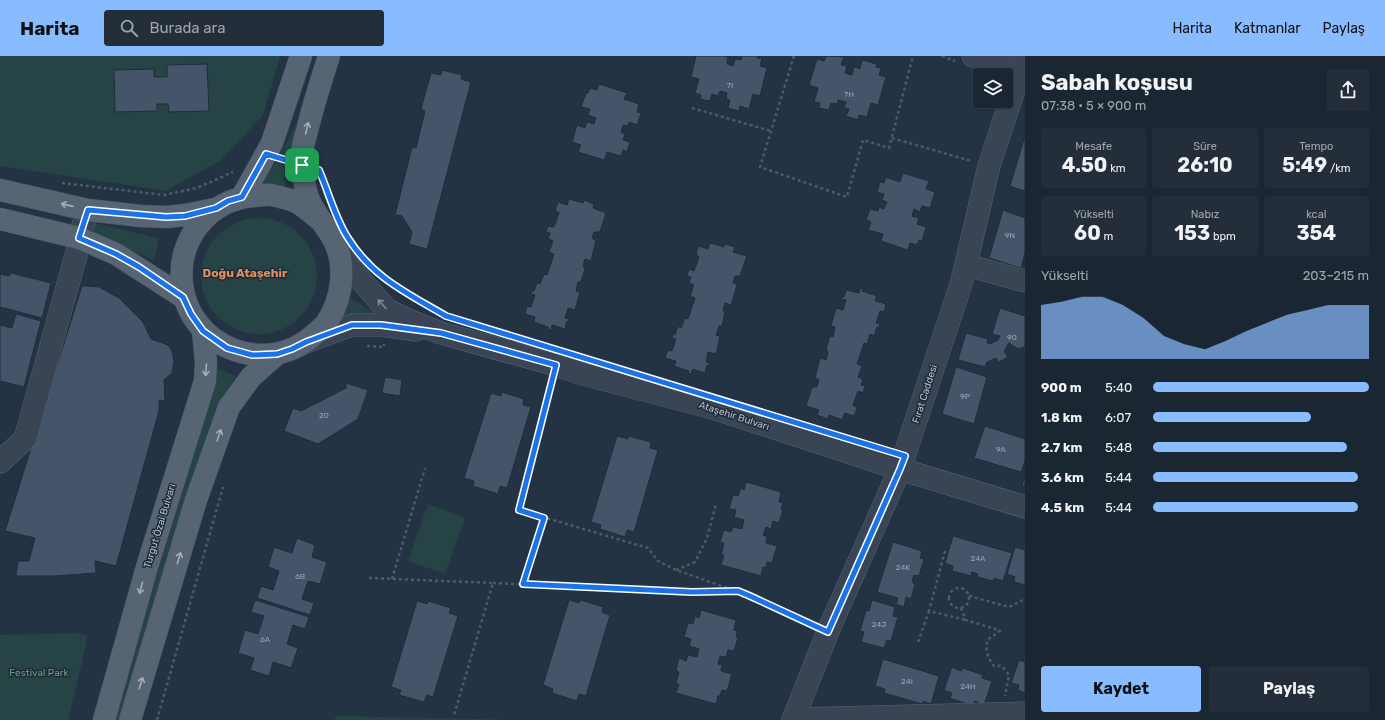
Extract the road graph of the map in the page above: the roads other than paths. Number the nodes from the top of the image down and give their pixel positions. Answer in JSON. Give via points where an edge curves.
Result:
{"nodes":[{"id":1,"x":301,"y":56,"type":"edge"},
{"id":2,"x":329,"y":56,"type":"edge"},
{"id":3,"x":973,"y":56,"type":"edge"},
{"id":4,"x":1023,"y":67,"type":"edge"},
{"id":5,"x":0,"y":190,"type":"edge"},
{"id":6,"x":242,"y":197,"type":"junction"},
{"id":7,"x":216,"y":208,"type":"junction"},
{"id":8,"x":88,"y":210,"type":"junction"},
{"id":9,"x":0,"y":219,"type":"edge"},
{"id":10,"x":319,"y":219,"type":"junction"},
{"id":11,"x":79,"y":238,"type":"junction"},
{"id":12,"x":340,"y":256,"type":"junction"},
{"id":13,"x":966,"y":265,"type":"junction"},
{"id":14,"x":1025,"y":281,"type":"edge"},
{"id":15,"x":183,"y":297,"type":"junction"},
{"id":16,"x":392,"y":320,"type":"junction"},
{"id":17,"x":203,"y":331,"type":"junction"},
{"id":18,"x":306,"y":342,"type":"junction"},
{"id":19,"x":277,"y":354,"type":"junction"},
{"id":20,"x":0,"y":462,"type":"edge"},
{"id":21,"x":900,"y":469,"type":"junction"},
{"id":22,"x":1025,"y":507,"type":"edge"},
{"id":23,"x":1025,"y":713,"type":"edge"},
{"id":24,"x":104,"y":720,"type":"edge"},
{"id":25,"x":130,"y":720,"type":"edge"},
{"id":26,"x":793,"y":720,"type":"edge"}],
"edges":[{"from":1,"to":6,"type":"main road","via":[[272,143]]},
{"from":10,"to":2,"type":"main road","name":"Turgut Özal Bulvarı","one_way":true,"via":[[308,196],[302,151],[314,101]]},
{"from":3,"to":4,"type":"street"},
{"from":4,"to":13,"type":"street","name":"Fırat Caddesi","via":[[989,166]]},
{"from":8,"to":5,"type":"main road","one_way":true},
{"from":6,"to":7,"type":"main road","name":"Turgut Özal Bulvarı"},
{"from":6,"to":10,"type":"main road","name":"Turgut Özal Bulvarı","via":[[270,195],[297,202]]},
{"from":7,"to":8,"type":"main road","via":[[185,216],[166,217]]},
{"from":7,"to":15,"type":"main road","name":"Turgut Özal Bulvarı","via":[[197,225],[185,247],[180,272]]},
{"from":8,"to":11,"type":"street"},
{"from":9,"to":11,"type":"main road"},
{"from":10,"to":12,"type":"main road","name":"Turgut Özal Bulvarı","via":[[332,236]]},
{"from":11,"to":15,"type":"main road","via":[[116,254]]},
{"from":11,"to":20,"type":"street","via":[[25,439]]},
{"from":16,"to":12,"type":"street","name":"Ataşehir Bulvarı","one_way":true,"via":[[386,309]]},
{"from":12,"to":18,"type":"main road","name":"Turgut Özal Bulvarı","via":[[342,280],[337,304],[324,325]]},
{"from":13,"to":14,"type":"street"},
{"from":13,"to":21,"type":"street","name":"Fırat Caddesi"},
{"from":15,"to":17,"type":"main road","name":"Turgut Özal Bulvarı"},
{"from":16,"to":18,"type":"street","name":"Ataşehir Bulvarı","via":[[381,325],[352,325]]},
{"from":16,"to":21,"type":"street","name":"Ataşehir Bulvarı","via":[[716,409]]},
{"from":17,"to":19,"type":"main road","name":"Turgut Özal Bulvarı","via":[[227,348],[252,355]]},
{"from":17,"to":24,"type":"main road","name":"Turgut Özal Bulvarı","one_way":true,"via":[[205,381],[147,567]]},
{"from":18,"to":19,"type":"main road","name":"Turgut Özal Bulvarı"},
{"from":25,"to":19,"type":"main road","name":"Turgut Özal Bulvarı","one_way":true,"via":[[196,500],[229,407],[251,377]]},
{"from":21,"to":22,"type":"street","name":"Ataşehir Bulvarı"},
{"from":21,"to":26,"type":"street","name":"Fırat Caddesi","via":[[828,632]]},
{"from":23,"to":26,"type":"street"}]}
